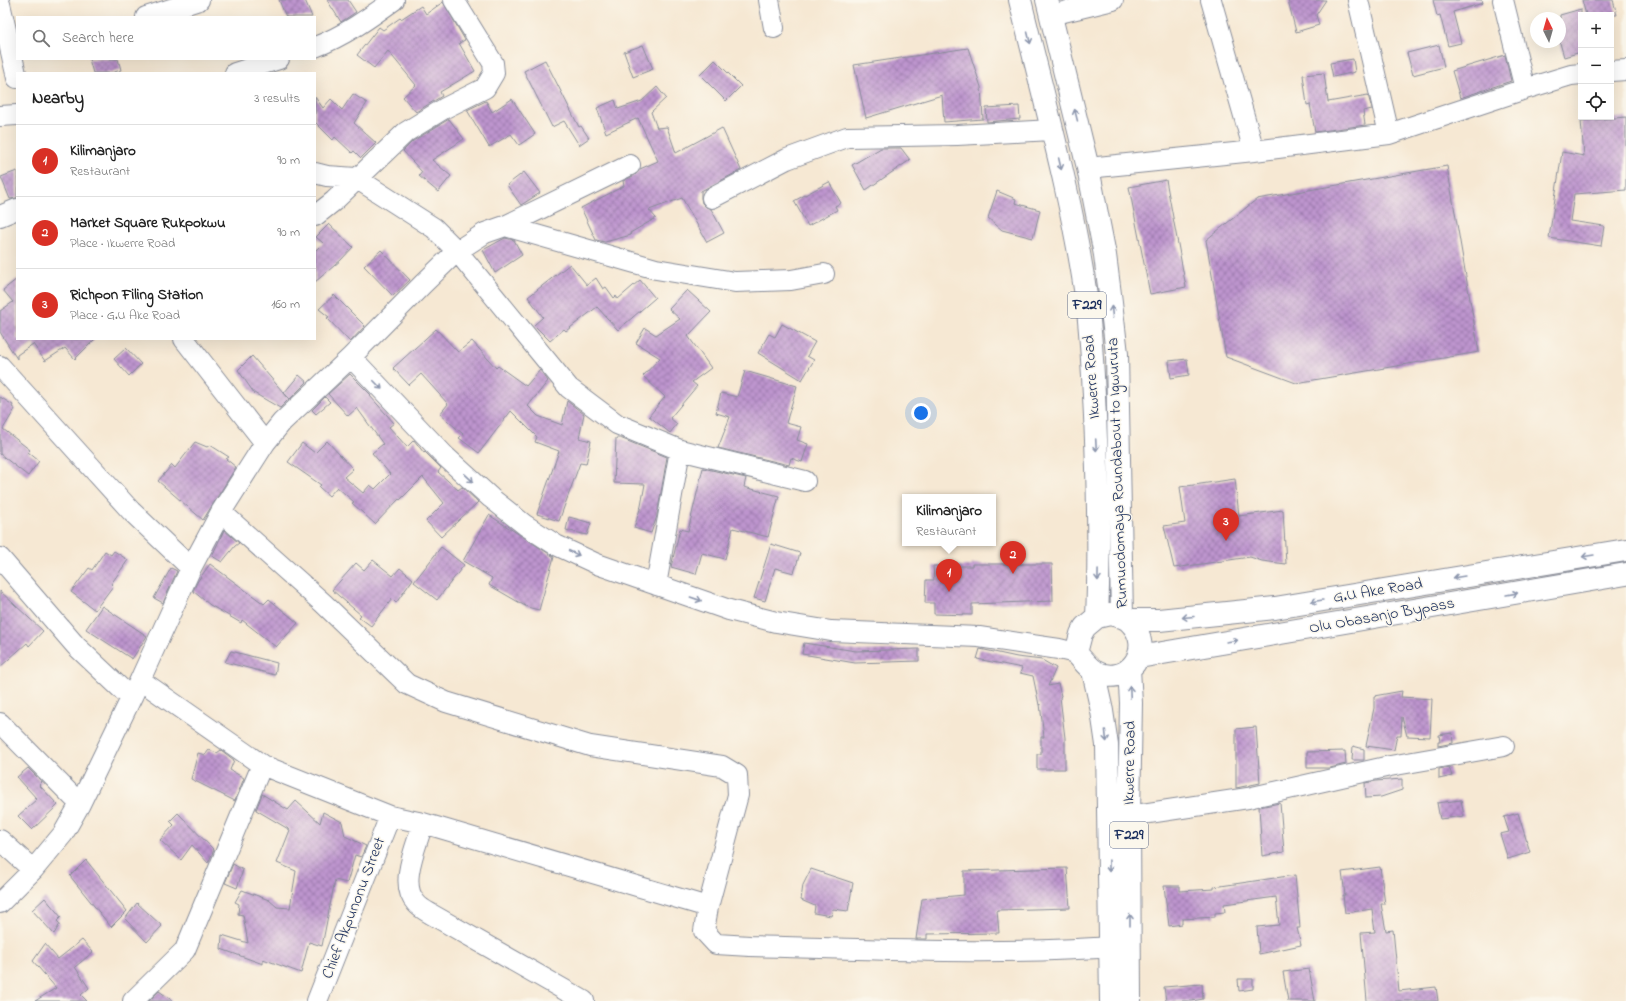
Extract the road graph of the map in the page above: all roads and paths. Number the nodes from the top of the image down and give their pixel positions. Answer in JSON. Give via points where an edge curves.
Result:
{"nodes":[{"id":1,"x":199,"y":0,"type":"edge"},
{"id":2,"x":394,"y":0,"type":"edge"},
{"id":3,"x":454,"y":0,"type":"edge"},
{"id":4,"x":769,"y":0,"type":"edge"},
{"id":5,"x":1020,"y":0,"type":"edge"},
{"id":6,"x":1112,"y":0,"type":"edge"},
{"id":7,"x":1211,"y":0,"type":"edge"},
{"id":8,"x":1358,"y":0,"type":"edge"},
{"id":9,"x":1503,"y":0,"type":"edge"},
{"id":10,"x":0,"y":4,"type":"edge"},
{"id":11,"x":1049,"y":8,"type":"edge"},
{"id":12,"x":149,"y":16,"type":"edge"},
{"id":13,"x":774,"y":28,"type":"dead end"},
{"id":14,"x":316,"y":47,"type":"edge"},
{"id":15,"x":276,"y":60,"type":"edge"},
{"id":16,"x":16,"y":66,"type":"edge"},
{"id":17,"x":1626,"y":70,"type":"edge"},
{"id":18,"x":1614,"y":71,"type":"edge"},
{"id":19,"x":238,"y":72,"type":"edge"},
{"id":20,"x":1578,"y":74,"type":"edge"},
{"id":21,"x":1525,"y":88,"type":"junction"},
{"id":22,"x":16,"y":115,"type":"edge"},
{"id":23,"x":0,"y":116,"type":"edge"},
{"id":24,"x":1052,"y":130,"type":"junction"},
{"id":25,"x":1389,"y":134,"type":"junction"},
{"id":26,"x":1254,"y":151,"type":"junction"},
{"id":27,"x":630,"y":165,"type":"dead end"},
{"id":28,"x":1088,"y":168,"type":"junction"},
{"id":29,"x":316,"y":173,"type":"edge"},
{"id":30,"x":356,"y":178,"type":"junction"},
{"id":31,"x":712,"y":198,"type":"dead end"},
{"id":32,"x":16,"y":209,"type":"edge"},
{"id":33,"x":316,"y":215,"type":"edge"},
{"id":34,"x":0,"y":216,"type":"edge"},
{"id":35,"x":505,"y":226,"type":"junction"},
{"id":36,"x":457,"y":251,"type":"junction"},
{"id":37,"x":824,"y":274,"type":"dead end"},
{"id":38,"x":185,"y":340,"type":"edge"},
{"id":39,"x":351,"y":357,"type":"junction"},
{"id":40,"x":0,"y":366,"type":"edge"},
{"id":41,"x":265,"y":443,"type":"junction"},
{"id":42,"x":680,"y":450,"type":"junction"},
{"id":43,"x":805,"y":481,"type":"dead end"},
{"id":44,"x":221,"y":512,"type":"junction"},
{"id":45,"x":1626,"y":550,"type":"edge"},
{"id":46,"x":0,"y":558,"type":"edge"},
{"id":47,"x":191,"y":568,"type":"junction"},
{"id":48,"x":1626,"y":574,"type":"edge"},
{"id":49,"x":656,"y":585,"type":"junction"},
{"id":50,"x":1097,"y":617,"type":"junction"},
{"id":51,"x":1125,"y":618,"type":"junction"},
{"id":52,"x":1076,"y":653,"type":"junction"},
{"id":53,"x":1134,"y":663,"type":"junction"},
{"id":54,"x":1093,"y":670,"type":"junction"},
{"id":55,"x":140,"y":680,"type":"junction"},
{"id":56,"x":132,"y":698,"type":"junction"},
{"id":57,"x":0,"y":723,"type":"edge"},
{"id":58,"x":1504,"y":746,"type":"dead end"},
{"id":59,"x":262,"y":765,"type":"junction"},
{"id":60,"x":80,"y":804,"type":"junction"},
{"id":61,"x":390,"y":816,"type":"junction"},
{"id":62,"x":1129,"y":816,"type":"junction"},
{"id":63,"x":423,"y":823,"type":"junction"},
{"id":64,"x":0,"y":840,"type":"edge"},
{"id":65,"x":33,"y":870,"type":"junction"},
{"id":66,"x":0,"y":903,"type":"edge"},
{"id":67,"x":708,"y":907,"type":"junction"},
{"id":68,"x":1120,"y":946,"type":"junction"},
{"id":69,"x":133,"y":1001,"type":"edge"},
{"id":70,"x":317,"y":1001,"type":"edge"},
{"id":71,"x":584,"y":1001,"type":"edge"},
{"id":72,"x":1111,"y":1001,"type":"edge"},
{"id":73,"x":1130,"y":1001,"type":"edge"}],
"edges":[{"from":1,"to":12,"type":"street"},
{"from":2,"to":14,"type":"street","via":[[351,30]]},
{"from":3,"to":30,"type":"street","via":[[493,63],[494,73],[485,88],[406,132]]},
{"from":4,"to":13,"type":"street"},
{"from":5,"to":24,"type":"main road","name":"Ikwerre Road","number":"F229","one_way":true},
{"from":6,"to":11,"type":"street"},
{"from":7,"to":26,"type":"street"},
{"from":8,"to":25,"type":"street"},
{"from":9,"to":21,"type":"street"},
{"from":10,"to":16,"type":"street"},
{"from":28,"to":11,"type":"main road","name":"Rumuodomaya Roundabout to Igwuruta","number":"F229","one_way":true},
{"from":15,"to":19,"type":"street"},
{"from":17,"to":18,"type":"street"},
{"from":20,"to":21,"type":"street"},
{"from":21,"to":25,"type":"street"},
{"from":22,"to":23,"type":"street"},
{"from":24,"to":31,"type":"street","via":[[847,137],[787,159]]},
{"from":24,"to":50,"type":"main road","name":"Ikwerre Road","number":"F229","one_way":true,"via":[[1083,276],[1090,336],[1098,474]]},
{"from":25,"to":26,"type":"street"},
{"from":26,"to":28,"type":"street"},
{"from":27,"to":35,"type":"street"},
{"from":51,"to":28,"type":"main road","name":"Rumuodomaya Roundabout to Igwuruta","number":"F229","one_way":true,"via":[[1117,354],[1105,255]]},
{"from":29,"to":30,"type":"street"},
{"from":30,"to":33,"type":"street"},
{"from":30,"to":36,"type":"street","via":[[434,228]]},
{"from":32,"to":34,"type":"street"},
{"from":35,"to":36,"type":"street","via":[[485,233]]},
{"from":35,"to":37,"type":"street","via":[[656,268],[735,282],[791,280]]},
{"from":36,"to":39,"type":"street"},
{"from":36,"to":42,"type":"street","via":[[569,388],[617,424]]},
{"from":38,"to":41,"type":"street"},
{"from":39,"to":41,"type":"street","via":[[282,422]]},
{"from":39,"to":49,"type":"street","one_way":true,"via":[[446,456],[491,498],[525,525],[556,545],[598,564]]},
{"from":40,"to":47,"type":"street","via":[[131,511]]},
{"from":41,"to":44,"type":"street"},
{"from":42,"to":43,"type":"street"},
{"from":42,"to":49,"type":"street"},
{"from":44,"to":47,"type":"street"},
{"from":44,"to":67,"type":"street","via":[[323,603],[407,684],[446,702],[590,746],[722,766],[737,775],[738,795]]},
{"from":45,"to":51,"type":"main road","name":"G.U Ake Road","one_way":true,"via":[[1275,608],[1159,620]]},
{"from":46,"to":56,"type":"street","via":[[76,646]]},
{"from":47,"to":55,"type":"street"},
{"from":53,"to":48,"type":"main road","name":"Olu Obasanjo Bypass","one_way":true},
{"from":49,"to":52,"type":"street","one_way":true,"via":[[729,610],[800,626],[831,630],[979,637]]},
{"from":50,"to":51,"type":"main road","via":[[1110,614]]},
{"from":50,"to":52,"type":"main road","via":[[1085,627]]},
{"from":51,"to":53,"type":"main road","number":"F229","via":[[1140,636],[1141,643]]},
{"from":52,"to":54,"type":"main road"},
{"from":53,"to":54,"type":"main road","via":[[1121,674],[1102,674]]},
{"from":62,"to":53,"type":"main road","name":"Ikwerre Road","number":"F229","one_way":true},
{"from":54,"to":68,"type":"main road","number":"F229","one_way":true,"via":[[1107,745]]},
{"from":55,"to":56,"type":"street"},
{"from":55,"to":59,"type":"street"},
{"from":56,"to":60,"type":"street"},
{"from":57,"to":60,"type":"street"},
{"from":58,"to":62,"type":"street","via":[[1390,766],[1248,798]]},
{"from":59,"to":61,"type":"street"},
{"from":59,"to":69,"type":"street","via":[[184,950]]},
{"from":60,"to":65,"type":"street","via":[[63,834]]},
{"from":61,"to":63,"type":"street"},
{"from":61,"to":70,"type":"street","name":"Chief Akpunonu Street"},
{"from":68,"to":62,"type":"main road","name":"Ikwerre Road","number":"F229","one_way":true},
{"from":63,"to":67,"type":"street"},
{"from":63,"to":71,"type":"street","via":[[408,876],[409,890],[416,903]]},
{"from":64,"to":65,"type":"street"},
{"from":65,"to":66,"type":"street"},
{"from":67,"to":68,"type":"street","via":[[704,931],[716,944],[961,952]]},
{"from":68,"to":72,"type":"main road","number":"F229"},
{"from":68,"to":73,"type":"main road","name":"Ikwerre Road","number":"F229"}]}
